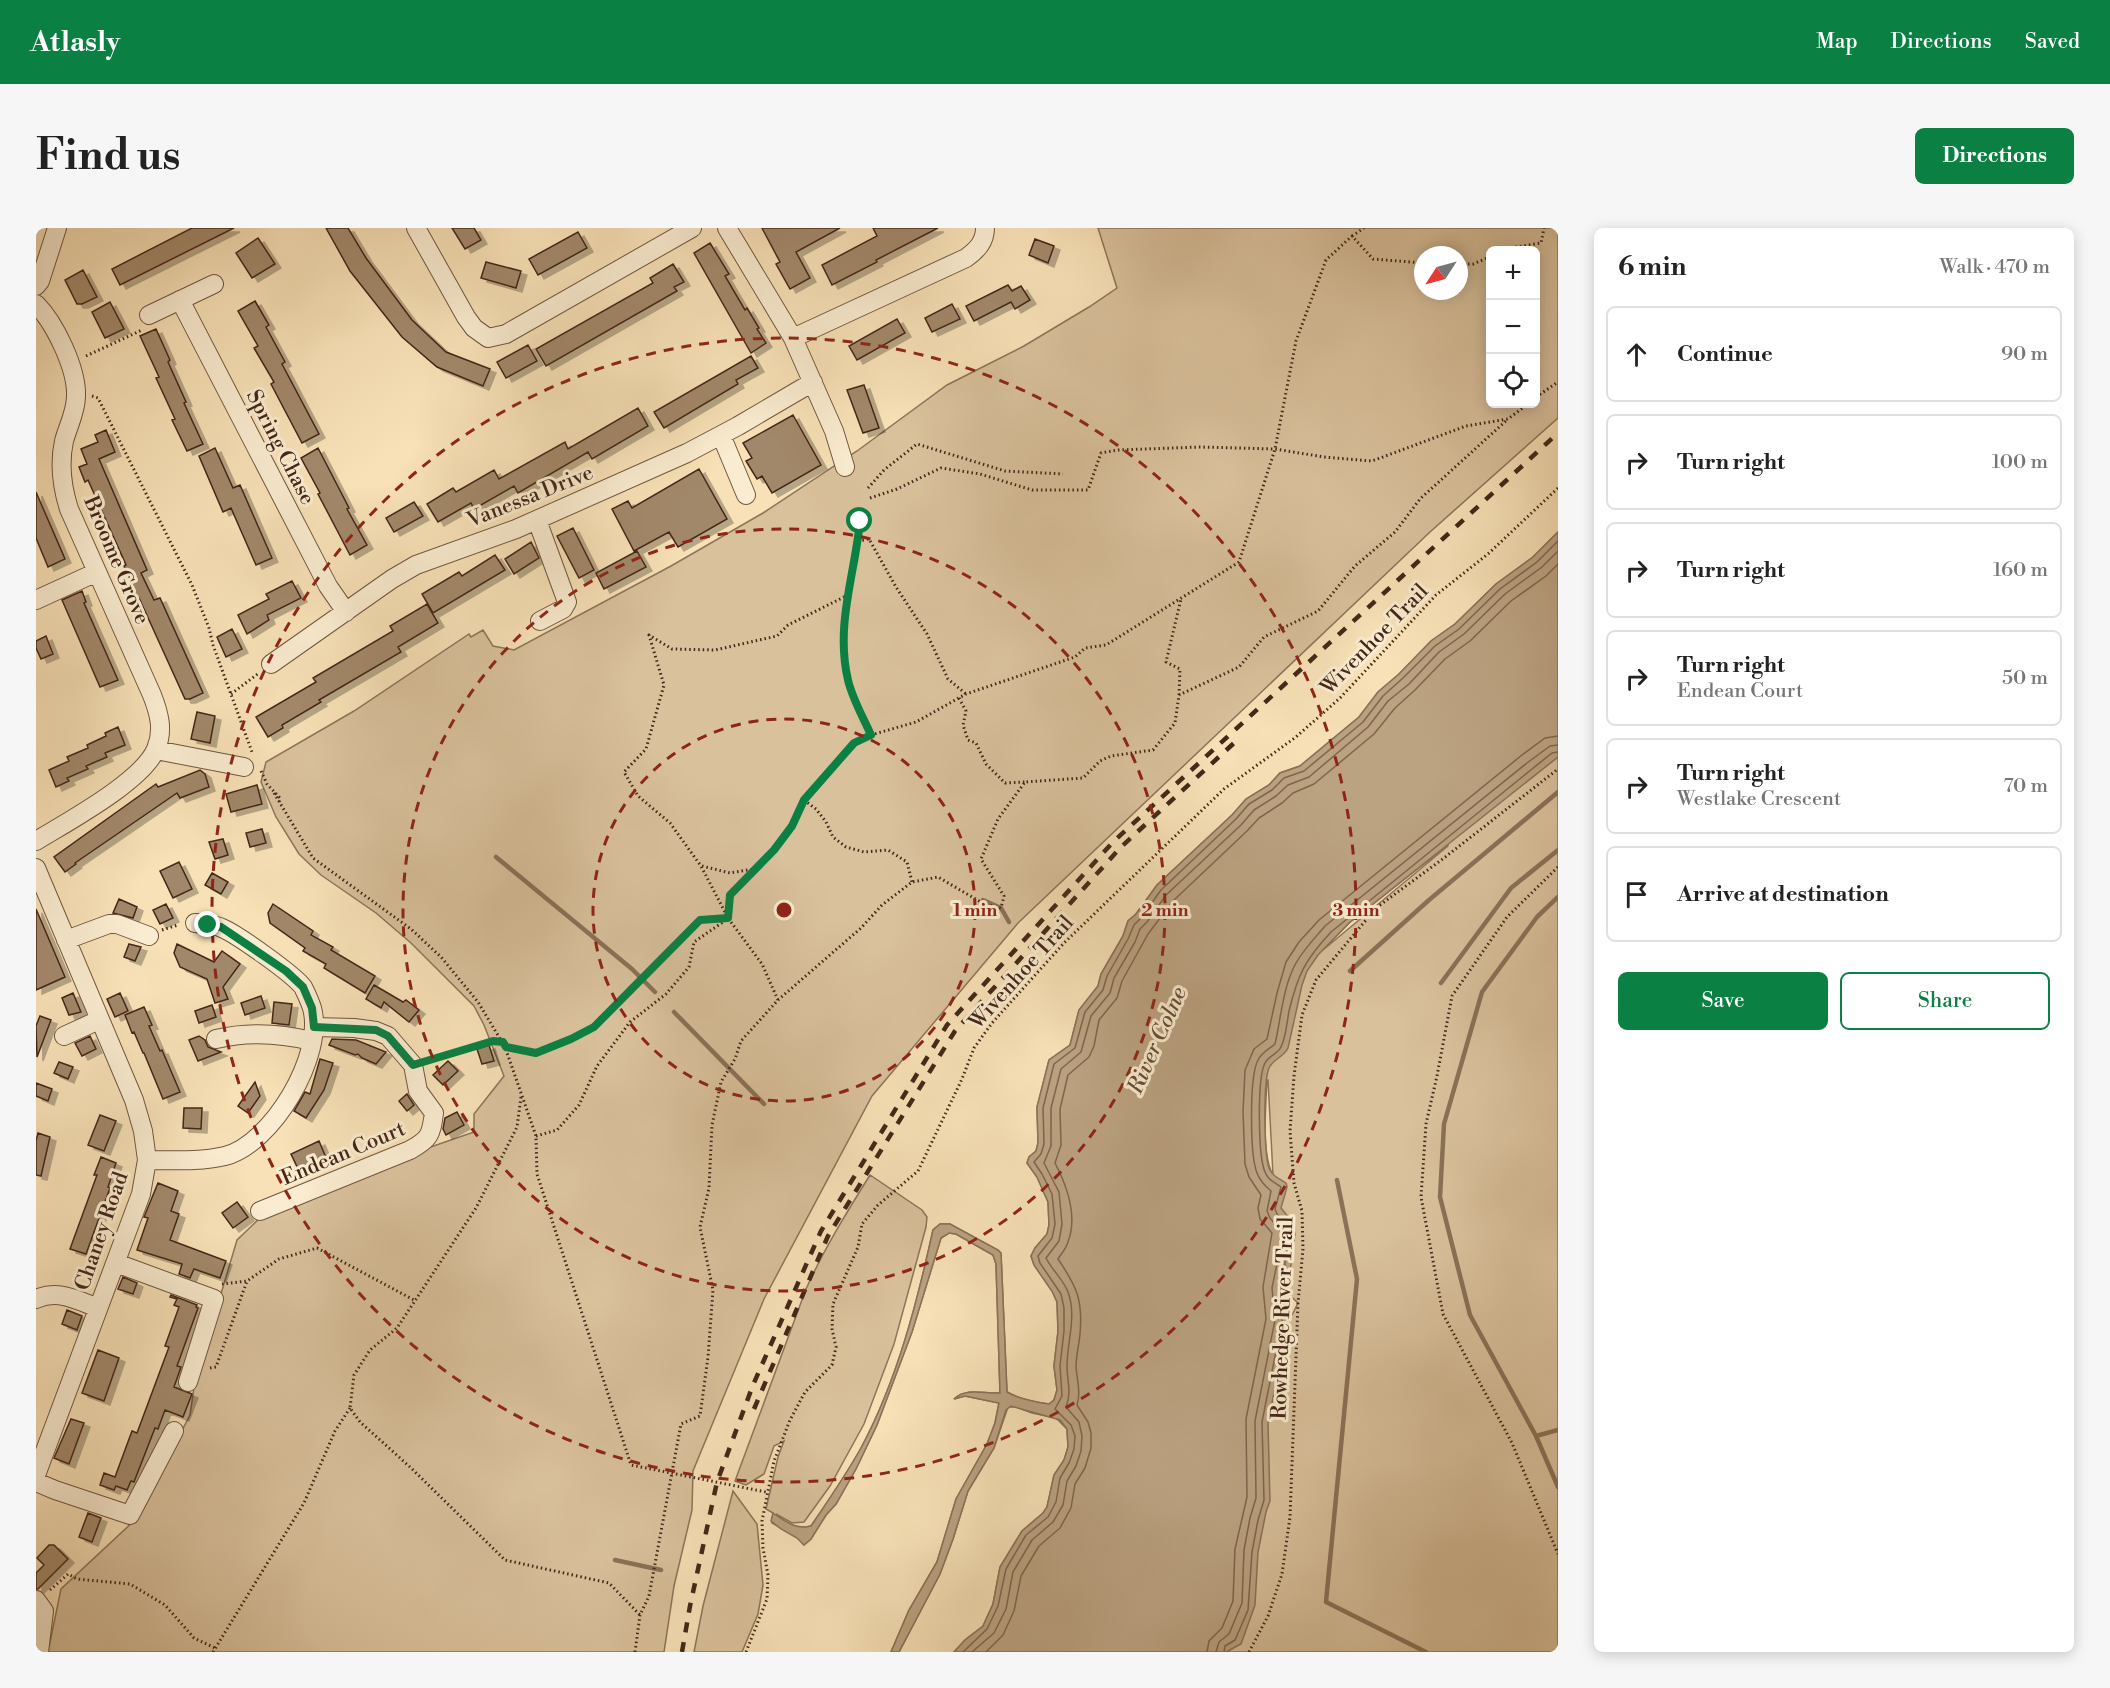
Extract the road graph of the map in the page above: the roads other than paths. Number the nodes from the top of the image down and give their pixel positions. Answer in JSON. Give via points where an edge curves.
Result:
{"nodes":[{"id":1,"x":57,"y":228,"type":"edge"},
{"id":2,"x":416,"y":228,"type":"edge"},
{"id":3,"x":692,"y":228,"type":"edge"},
{"id":4,"x":727,"y":228,"type":"edge"},
{"id":5,"x":985,"y":228,"type":"edge"},
{"id":6,"x":214,"y":284,"type":"dead end"},
{"id":7,"x":36,"y":286,"type":"edge"},
{"id":8,"x":180,"y":300,"type":"junction"},
{"id":9,"x":36,"y":304,"type":"edge"},
{"id":10,"x":149,"y":315,"type":"road end"},
{"id":11,"x":793,"y":338,"type":"junction"},
{"id":12,"x":813,"y":382,"type":"junction"},
{"id":13,"x":721,"y":435,"type":"junction"},
{"id":14,"x":845,"y":467,"type":"dead end"},
{"id":15,"x":746,"y":495,"type":"dead end"},
{"id":16,"x":537,"y":520,"type":"junction"},
{"id":17,"x":96,"y":572,"type":"junction"},
{"id":18,"x":36,"y":600,"type":"edge"},
{"id":19,"x":346,"y":612,"type":"junction"},
{"id":20,"x":540,"y":621,"type":"dead end"},
{"id":21,"x":271,"y":664,"type":"road end"},
{"id":22,"x":156,"y":750,"type":"junction"},
{"id":23,"x":252,"y":765,"type":"road end"},
{"id":24,"x":36,"y":841,"type":"edge"},
{"id":25,"x":36,"y":868,"type":"edge"},
{"id":26,"x":195,"y":923,"type":"road end"},
{"id":27,"x":149,"y":936,"type":"road end"},
{"id":28,"x":66,"y":940,"type":"junction"},
{"id":29,"x":99,"y":1020,"type":"junction"},
{"id":30,"x":313,"y":1034,"type":"junction"},
{"id":31,"x":64,"y":1036,"type":"dead end"},
{"id":32,"x":216,"y":1039,"type":"dead end"},
{"id":33,"x":147,"y":1160,"type":"junction"},
{"id":34,"x":260,"y":1212,"type":"dead end"},
{"id":35,"x":116,"y":1263,"type":"junction"},
{"id":36,"x":36,"y":1299,"type":"edge"},
{"id":37,"x":98,"y":1308,"type":"junction"},
{"id":38,"x":190,"y":1376,"type":"road end"},
{"id":39,"x":174,"y":1431,"type":"dead end"},
{"id":40,"x":36,"y":1475,"type":"edge"},
{"id":41,"x":36,"y":1482,"type":"edge"},
{"id":42,"x":37,"y":1600,"type":"edge"},
{"id":43,"x":39,"y":1652,"type":"edge"}],
"edges":[{"from":1,"to":7,"type":"street"},
{"from":2,"to":3,"type":"street","via":[[466,317],[489,338],[506,334]]},
{"from":4,"to":11,"type":"street"},
{"from":5,"to":11,"type":"street","via":[[980,247],[966,258]]},
{"from":6,"to":8,"type":"street"},
{"from":8,"to":10,"type":"street"},
{"from":8,"to":19,"type":"street","name":"Spring Chase","via":[[328,586]]},
{"from":9,"to":17,"type":"street","name":"Broome Grove","via":[[67,356],[76,397],[64,442],[62,480],[69,509]]},
{"from":11,"to":12,"type":"street"},
{"from":12,"to":13,"type":"street","name":"Vanessa Drive"},
{"from":12,"to":14,"type":"street"},
{"from":13,"to":15,"type":"street"},
{"from":13,"to":16,"type":"street","name":"Vanessa Drive"},
{"from":16,"to":19,"type":"street","name":"Vanessa Drive","via":[[416,565]]},
{"from":16,"to":20,"type":"street","via":[[567,602],[563,609]]},
{"from":17,"to":18,"type":"street"},
{"from":17,"to":22,"type":"street","name":"Broome Grove","via":[[156,707],[160,720]]},
{"from":19,"to":21,"type":"street","name":"Vanessa Drive"},
{"from":22,"to":23,"type":"street"},
{"from":22,"to":24,"type":"street","via":[[136,775]]},
{"from":25,"to":28,"type":"street","name":"Chaney Road"},
{"from":26,"to":30,"type":"street","via":[[221,927],[286,971],[303,987],[312,1008]]},
{"from":27,"to":28,"type":"street","via":[[109,924]]},
{"from":28,"to":29,"type":"street","name":"Chaney Road"},
{"from":29,"to":31,"type":"street"},
{"from":29,"to":33,"type":"street","name":"Chaney Road","via":[[134,1100]]},
{"from":30,"to":32,"type":"street","name":"Endean Court","via":[[263,1033]]},
{"from":30,"to":33,"type":"street","via":[[291,1097],[255,1140],[226,1155]]},
{"from":30,"to":34,"type":"street","name":"Endean Court","via":[[376,1030],[388,1036],[413,1065],[418,1091],[434,1113],[432,1130],[426,1141],[410,1150]]},
{"from":33,"to":35,"type":"street","name":"Chaney Road","via":[[141,1194]]},
{"from":35,"to":37,"type":"street","name":"Chaney Road"},
{"from":35,"to":38,"type":"street","via":[[214,1299]]},
{"from":36,"to":37,"type":"street","via":[[56,1294]]},
{"from":37,"to":40,"type":"street","name":"Chaney Road"},
{"from":39,"to":41,"type":"street","via":[[130,1515]]},
{"from":42,"to":43,"type":"street","via":[[44,1611]]}]}
